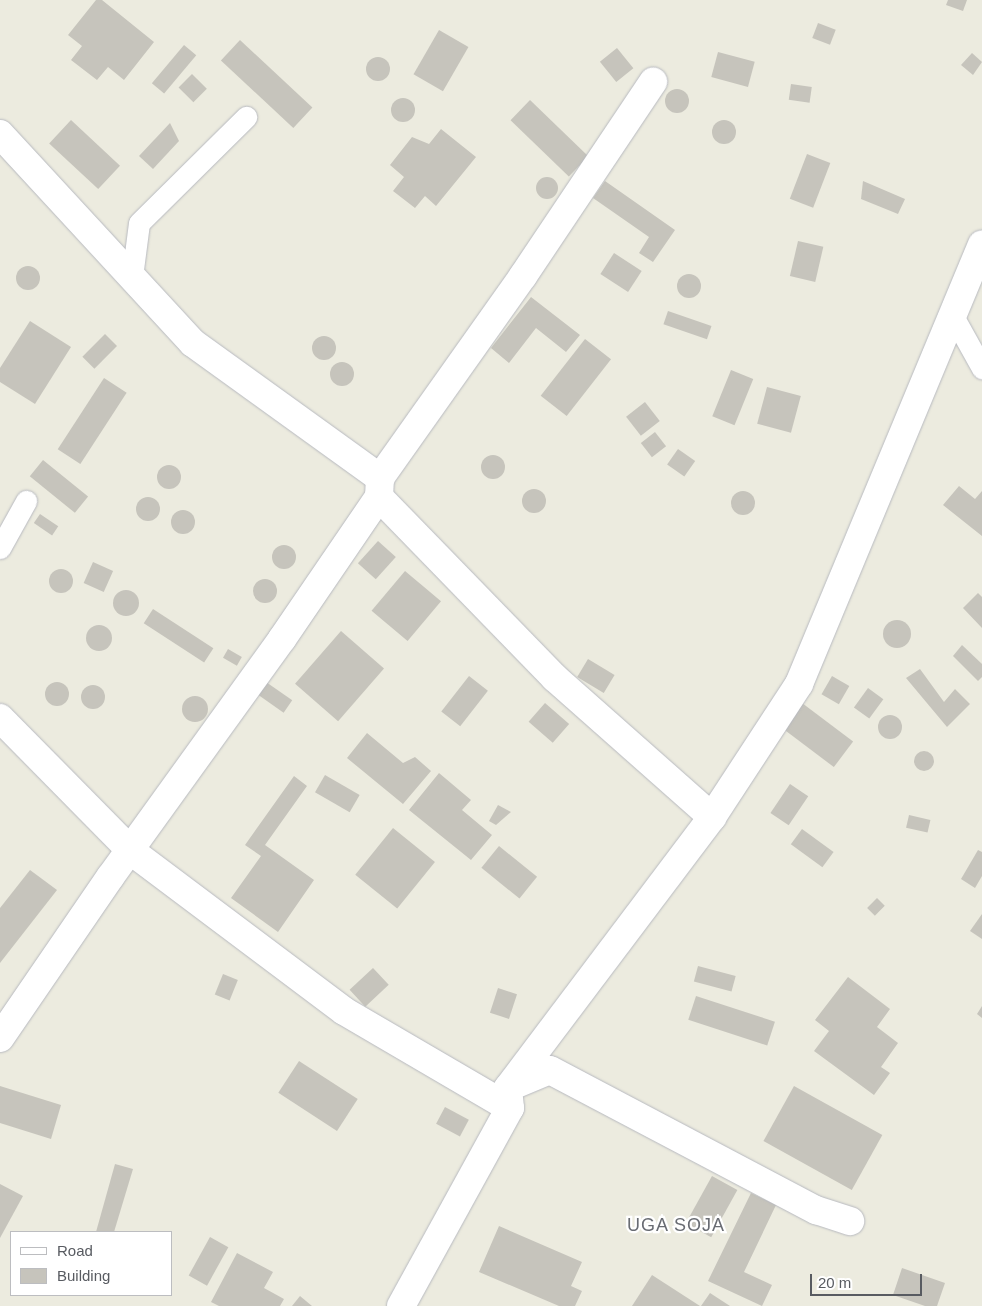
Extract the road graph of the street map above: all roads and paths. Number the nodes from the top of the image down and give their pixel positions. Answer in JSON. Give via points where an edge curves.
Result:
{"nodes":[{"id":1,"x":653,"y":82,"type":"dead end"},
{"id":2,"x":246,"y":117,"type":"dead end"},
{"id":3,"x":0,"y":134,"type":"edge"},
{"id":4,"x":982,"y":245,"type":"edge"},
{"id":5,"x":132,"y":277,"type":"junction"},
{"id":6,"x":953,"y":316,"type":"junction"},
{"id":7,"x":982,"y":368,"type":"edge"},
{"id":8,"x":380,"y":487,"type":"junction"},
{"id":9,"x":26,"y":501,"type":"dead end"},
{"id":10,"x":0,"y":548,"type":"edge"},
{"id":11,"x":0,"y":718,"type":"edge"},
{"id":12,"x":712,"y":817,"type":"junction"},
{"id":13,"x":131,"y":851,"type":"junction"},
{"id":14,"x":0,"y":1038,"type":"edge"},
{"id":15,"x":509,"y":1098,"type":"junction"},
{"id":16,"x":850,"y":1221,"type":"dead end"},
{"id":17,"x":401,"y":1306,"type":"edge"}],
"edges":[{"from":1,"to":8,"type":"street"},
{"from":2,"to":5,"type":"lane","via":[[139,223]]},
{"from":3,"to":5,"type":"street"},
{"from":4,"to":6,"type":"street"},
{"from":5,"to":8,"type":"street","via":[[193,344]]},
{"from":6,"to":7,"type":"lane"},
{"from":6,"to":12,"type":"street","via":[[799,684]]},
{"from":8,"to":12,"type":"street","via":[[554,678]]},
{"from":8,"to":13,"type":"street","via":[[282,639]]},
{"from":9,"to":10,"type":"lane"},
{"from":11,"to":13,"type":"street"},
{"from":12,"to":15,"type":"street"},
{"from":13,"to":14,"type":"street"},
{"from":13,"to":15,"type":"street","via":[[344,1011]]},
{"from":15,"to":16,"type":"street","via":[[550,1070],[816,1210]]},
{"from":15,"to":17,"type":"street"}]}
